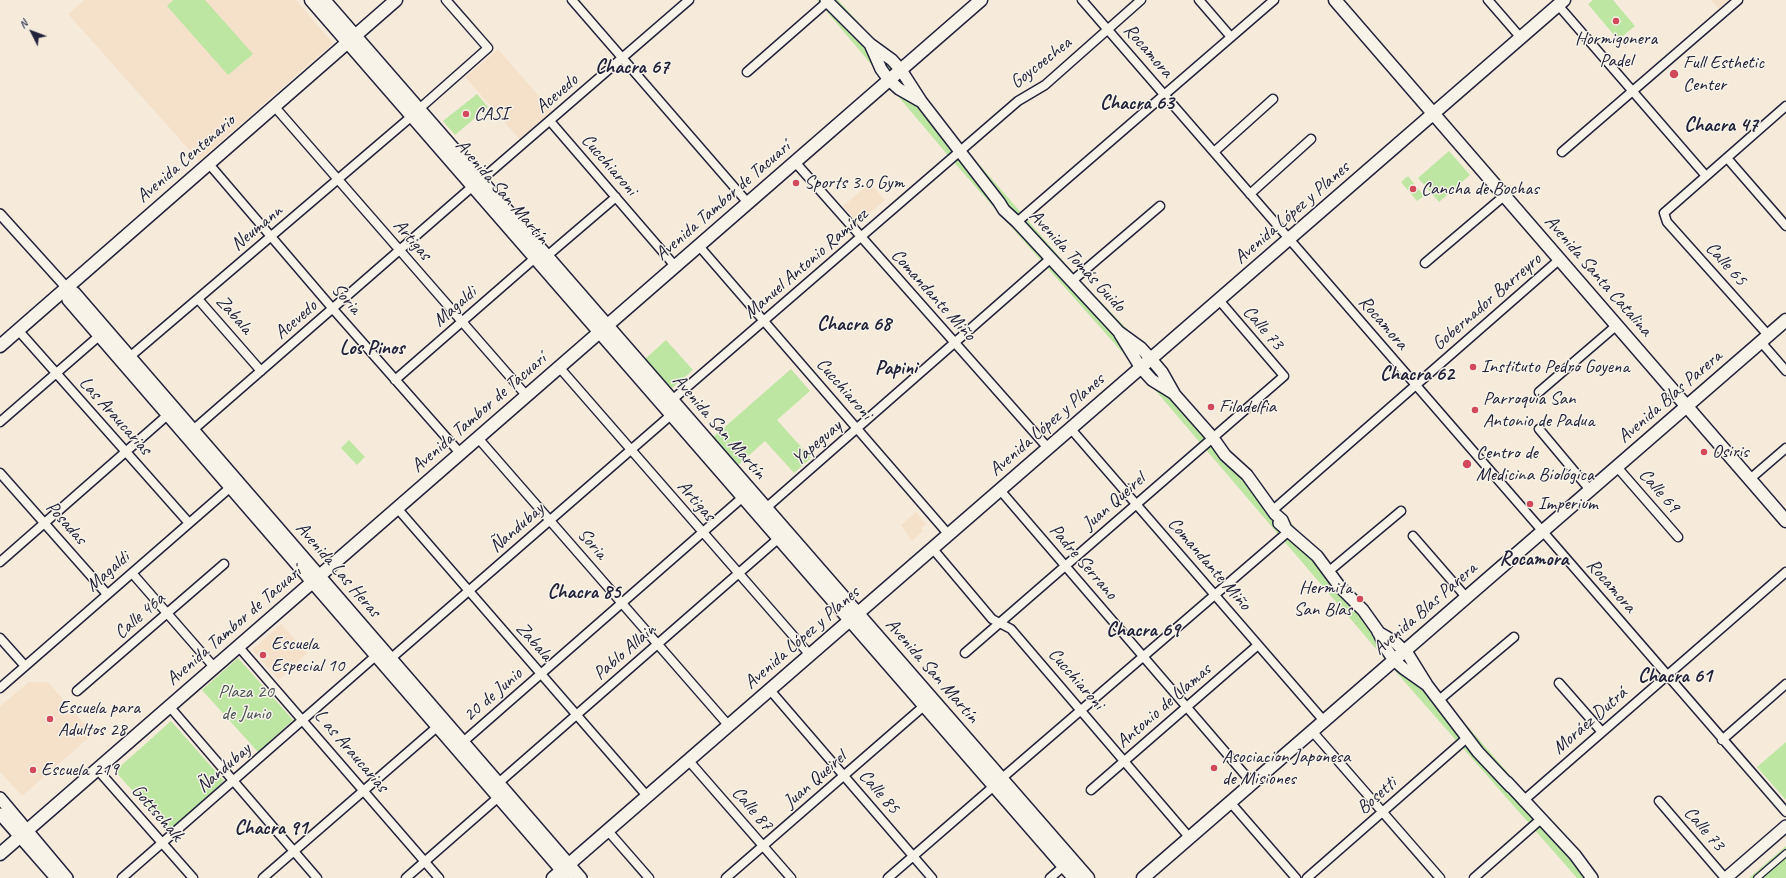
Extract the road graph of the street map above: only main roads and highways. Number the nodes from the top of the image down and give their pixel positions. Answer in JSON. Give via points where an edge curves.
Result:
{"nodes":[{"id":1,"x":311,"y":0,"type":"edge"},
{"id":2,"x":324,"y":0,"type":"edge"},
{"id":3,"x":396,"y":0,"type":"edge"},
{"id":4,"x":981,"y":0,"type":"edge"},
{"id":5,"x":1335,"y":0,"type":"edge"},
{"id":6,"x":826,"y":1,"type":"edge"},
{"id":7,"x":1561,"y":2,"type":"edge"},
{"id":8,"x":352,"y":40,"type":"junction"},
{"id":9,"x":870,"y":44,"type":"junction"},
{"id":10,"x":901,"y":70,"type":"junction"},
{"id":11,"x":889,"y":80,"type":"junction"},
{"id":12,"x":921,"y":101,"type":"junction"},
{"id":13,"x":1433,"y":114,"type":"junction"},
{"id":14,"x":66,"y":287,"type":"junction"},
{"id":15,"x":1786,"y":320,"type":"edge"},
{"id":16,"x":603,"y":328,"type":"junction"},
{"id":17,"x":1119,"y":332,"type":"junction"},
{"id":18,"x":0,"y":346,"type":"edge"},
{"id":19,"x":1151,"y":359,"type":"junction"},
{"id":20,"x":126,"y":360,"type":"junction"},
{"id":21,"x":1141,"y":368,"type":"junction"},
{"id":22,"x":1176,"y":395,"type":"junction"},
{"id":23,"x":1687,"y":406,"type":"junction"},
{"id":24,"x":172,"y":412,"type":"junction"},
{"id":25,"x":234,"y":484,"type":"junction"},
{"id":26,"x":1786,"y":521,"type":"edge"},
{"id":27,"x":315,"y":579,"type":"junction"},
{"id":28,"x":854,"y":617,"type":"junction"},
{"id":29,"x":1378,"y":631,"type":"junction"},
{"id":30,"x":1404,"y":651,"type":"junction"},
{"id":31,"x":1394,"y":660,"type":"junction"},
{"id":32,"x":387,"y":663,"type":"junction"},
{"id":33,"x":1427,"y":685,"type":"junction"},
{"id":34,"x":998,"y":782,"type":"junction"},
{"id":35,"x":498,"y":790,"type":"junction"},
{"id":36,"x":0,"y":798,"type":"edge"},
{"id":37,"x":0,"y":814,"type":"edge"},
{"id":38,"x":1786,"y":826,"type":"edge"},
{"id":39,"x":24,"y":833,"type":"junction"},
{"id":40,"x":0,"y":854,"type":"edge"},
{"id":41,"x":563,"y":873,"type":"edge"},
{"id":42,"x":1149,"y":876,"type":"edge"},
{"id":43,"x":56,"y":878,"type":"edge"},
{"id":44,"x":67,"y":878,"type":"edge"},
{"id":45,"x":581,"y":878,"type":"edge"},
{"id":46,"x":1074,"y":878,"type":"edge"},
{"id":47,"x":1088,"y":878,"type":"edge"},
{"id":48,"x":1592,"y":878,"type":"edge"},
{"id":49,"x":1726,"y":878,"type":"edge"}],
"edges":[{"from":1,"to":8,"type":"main road","name":"Avenida San Martín"},
{"from":2,"to":8,"type":"main road","name":"Avenida San Martín"},
{"from":3,"to":8,"type":"main road","name":"Avenida Centenario"},
{"from":4,"to":10,"type":"main road","name":"Avenida Tambor de Tacuarí"},
{"from":5,"to":13,"type":"main road","name":"Avenida Santa Catalina"},
{"from":6,"to":9,"type":"main road","name":"Avenida Tomás Guido"},
{"from":7,"to":13,"type":"main road","name":"Avenida López y Planes"},
{"from":8,"to":14,"type":"main road","name":"Avenida Centenario"},
{"from":8,"to":16,"type":"main road","name":"Avenida San Martín"},
{"from":9,"to":10,"type":"main road","name":"Avenida Tomás Guido"},
{"from":9,"to":11,"type":"main road","name":"Avenida Tomás Guido"},
{"from":10,"to":11,"type":"main road","name":"Avenida Tambor de Tacuarí"},
{"from":10,"to":12,"type":"main road","name":"Avenida Tomás Guido"},
{"from":11,"to":12,"type":"main road","name":"Avenida Tomás Guido","via":[[899,89]]},
{"from":11,"to":16,"type":"main road","name":"Avenida Tambor de Tacuarí"},
{"from":12,"to":17,"type":"main road","name":"Avenida Tomás Guido","via":[[1004,210]]},
{"from":13,"to":19,"type":"main road","name":"Avenida López y Planes"},
{"from":13,"to":23,"type":"main road","name":"Avenida Santa Catalina"},
{"from":14,"to":18,"type":"main road","name":"Avenida Centenario"},
{"from":14,"to":20,"type":"main road","name":"Avenida Las Heras","via":[[75,293]]},
{"from":14,"to":20,"type":"main road","name":"Avenida Las Heras","via":[[68,300],[99,336]]},
{"from":15,"to":23,"type":"main road","name":"Avenida Blas Parera"},
{"from":16,"to":27,"type":"main road","name":"Avenida Tambor de Tacuarí"},
{"from":16,"to":28,"type":"main road","name":"Avenida San Martín","via":[[672,400],[766,508]]},
{"from":16,"to":28,"type":"main road","name":"Avenida San Martín","via":[[671,415],[779,538]]},
{"from":17,"to":19,"type":"main road","name":"Avenida Tomás Guido"},
{"from":17,"to":21,"type":"main road","name":"Avenida Tomás Guido"},
{"from":19,"to":21,"type":"main road","name":"Avenida López y Planes"},
{"from":19,"to":22,"type":"main road","name":"Avenida Tomás Guido"},
{"from":20,"to":24,"type":"main road","name":"Avenida Las Heras"},
{"from":21,"to":22,"type":"main road","name":"Avenida Tomás Guido","via":[[1152,380]]},
{"from":21,"to":28,"type":"main road","name":"Avenida López y Planes"},
{"from":22,"to":29,"type":"main road","name":"Avenida Tomás Guido","via":[[1225,455],[1247,475],[1279,523],[1316,556]]},
{"from":23,"to":26,"type":"main road","name":"Avenida Santa Catalina"},
{"from":23,"to":30,"type":"main road","name":"Avenida Blas Parera"},
{"from":24,"to":25,"type":"main road","name":"Avenida Las Heras"},
{"from":24,"to":25,"type":"main road","name":"Avenida Las Heras","via":[[193,430]]},
{"from":25,"to":27,"type":"main road","name":"Avenida Las Heras"},
{"from":27,"to":32,"type":"main road","name":"Avenida Las Heras"},
{"from":27,"to":39,"type":"main road","name":"Avenida Tambor de Tacuarí"},
{"from":28,"to":34,"type":"main road","name":"Avenida San Martín"},
{"from":28,"to":34,"type":"main road","name":"Avenida San Martín","via":[[925,705]]},
{"from":28,"to":41,"type":"main road","name":"Avenida López y Planes","via":[[647,796]]},
{"from":29,"to":30,"type":"main road","name":"Avenida Tomás Guido"},
{"from":29,"to":31,"type":"main road","name":"Avenida Tomás Guido"},
{"from":30,"to":31,"type":"main road","name":"Avenida Blas Parera"},
{"from":30,"to":33,"type":"main road","name":"Avenida Tomás Guido"},
{"from":31,"to":33,"type":"main road","name":"Avenida Tomás Guido"},
{"from":31,"to":42,"type":"main road","name":"Avenida Blas Parera","via":[[1189,837]]},
{"from":32,"to":35,"type":"main road","name":"Avenida Las Heras","via":[[437,727]]},
{"from":32,"to":35,"type":"main road","name":"Avenida Las Heras","via":[[463,742]]},
{"from":33,"to":48,"type":"main road","name":"Avenida Tomás Guido","via":[[1468,737],[1523,801],[1575,855]]},
{"from":34,"to":46,"type":"main road","name":"Avenida San Martín"},
{"from":34,"to":47,"type":"main road","name":"Avenida San Martín"},
{"from":35,"to":41,"type":"main road","name":"Avenida Las Heras"},
{"from":36,"to":39,"type":"main road"},
{"from":37,"to":39,"type":"main road"},
{"from":38,"to":49,"type":"main road"},
{"from":39,"to":40,"type":"main road","name":"Avenida Tambor de Tacuarí"},
{"from":39,"to":43,"type":"main road"},
{"from":39,"to":44,"type":"main road"},
{"from":41,"to":45,"type":"main road","name":"Avenida Las Heras"}]}
